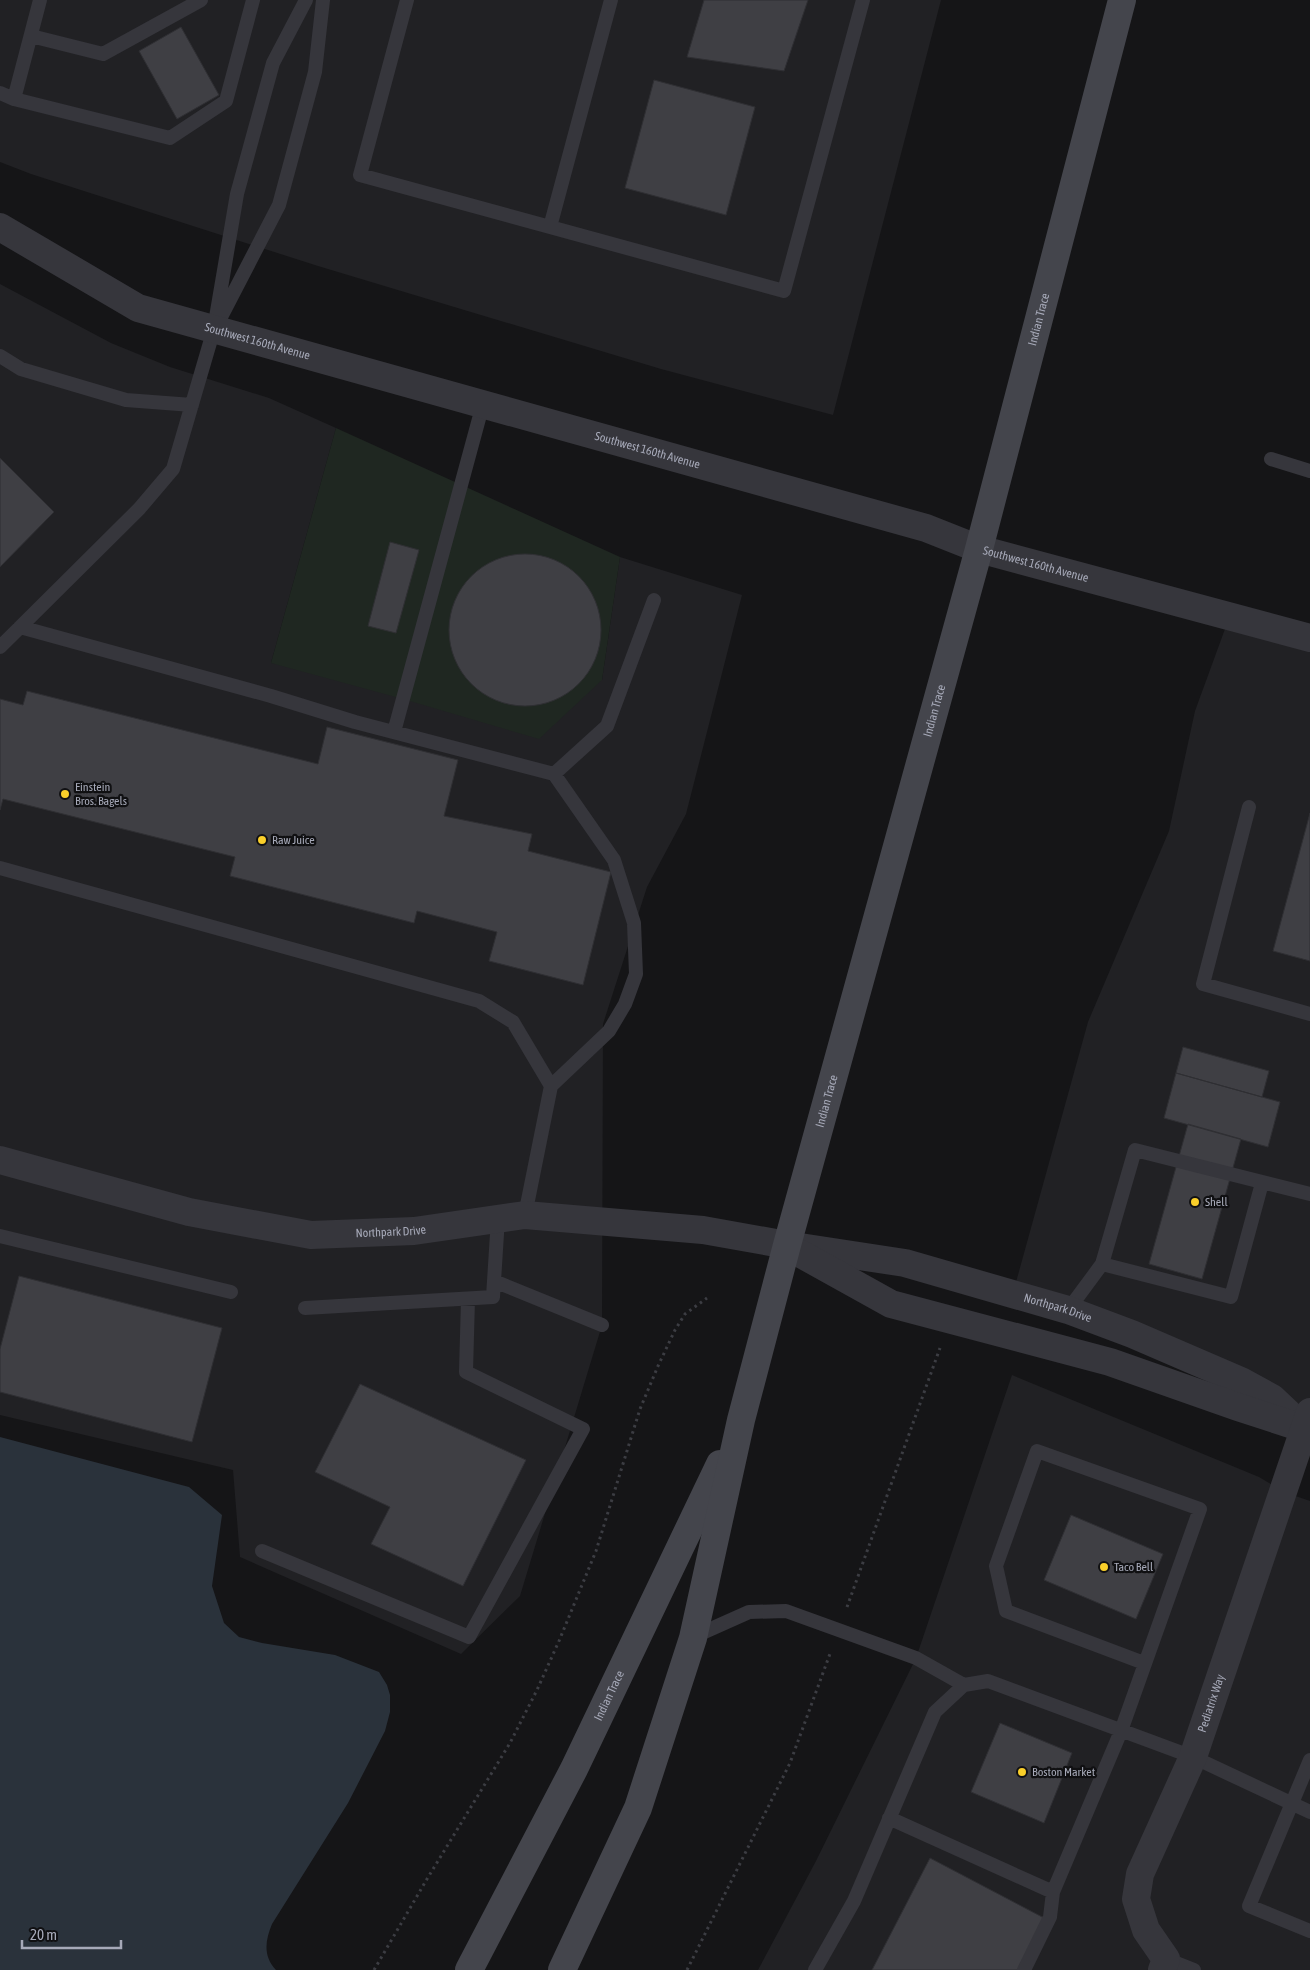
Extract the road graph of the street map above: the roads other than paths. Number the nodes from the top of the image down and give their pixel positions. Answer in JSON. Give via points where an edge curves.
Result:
{"nodes":[{"id":1,"x":40,"y":0,"type":"edge"},
{"id":2,"x":201,"y":0,"type":"edge"},
{"id":3,"x":252,"y":0,"type":"edge"},
{"id":4,"x":306,"y":0,"type":"edge"},
{"id":5,"x":323,"y":0,"type":"edge"},
{"id":6,"x":407,"y":0,"type":"edge"},
{"id":7,"x":611,"y":0,"type":"edge"},
{"id":8,"x":863,"y":0,"type":"edge"},
{"id":9,"x":1122,"y":0,"type":"edge"},
{"id":10,"x":30,"y":36,"type":"junction"},
{"id":11,"x":0,"y":93,"type":"edge"},
{"id":12,"x":14,"y":99,"type":"junction"},
{"id":13,"x":0,"y":227,"type":"edge"},
{"id":14,"x":550,"y":227,"type":"junction"},
{"id":15,"x":214,"y":329,"type":"junction"},
{"id":16,"x":0,"y":356,"type":"edge"},
{"id":17,"x":483,"y":404,"type":"junction"},
{"id":18,"x":192,"y":405,"type":"junction"},
{"id":19,"x":1272,"y":459,"type":"dead end"},
{"id":20,"x":1310,"y":471,"type":"edge"},
{"id":21,"x":980,"y":549,"type":"junction"},
{"id":22,"x":654,"y":600,"type":"dead end"},
{"id":23,"x":20,"y":627,"type":"junction"},
{"id":24,"x":1310,"y":638,"type":"edge"},
{"id":25,"x":0,"y":647,"type":"edge"},
{"id":26,"x":394,"y":732,"type":"junction"},
{"id":27,"x":554,"y":774,"type":"junction"},
{"id":28,"x":1249,"y":807,"type":"dead end"},
{"id":29,"x":0,"y":868,"type":"edge"},
{"id":30,"x":1310,"y":1014,"type":"edge"},
{"id":31,"x":550,"y":1086,"type":"junction"},
{"id":32,"x":0,"y":1160,"type":"edge"},
{"id":33,"x":1262,"y":1183,"type":"junction"},
{"id":34,"x":1310,"y":1194,"type":"edge"},
{"id":35,"x":525,"y":1215,"type":"junction"},
{"id":36,"x":498,"y":1218,"type":"junction"},
{"id":37,"x":0,"y":1236,"type":"edge"},
{"id":38,"x":786,"y":1245,"type":"junction"},
{"id":39,"x":1102,"y":1264,"type":"junction"},
{"id":40,"x":494,"y":1281,"type":"junction"},
{"id":41,"x":231,"y":1292,"type":"dead end"},
{"id":42,"x":468,"y":1299,"type":"junction"},
{"id":43,"x":304,"y":1308,"type":"dead end"},
{"id":44,"x":1068,"y":1310,"type":"junction"},
{"id":45,"x":602,"y":1325,"type":"dead end"},
{"id":46,"x":742,"y":1420,"type":"junction"},
{"id":47,"x":1308,"y":1424,"type":"edge"},
{"id":48,"x":262,"y":1551,"type":"dead end"},
{"id":49,"x":693,"y":1638,"type":"junction"},
{"id":50,"x":1144,"y":1663,"type":"junction"},
{"id":51,"x":964,"y":1685,"type":"junction"},
{"id":52,"x":1121,"y":1731,"type":"junction"},
{"id":53,"x":1193,"y":1757,"type":"junction"},
{"id":54,"x":1310,"y":1760,"type":"edge"},
{"id":55,"x":1292,"y":1804,"type":"junction"},
{"id":56,"x":1310,"y":1812,"type":"edge"},
{"id":57,"x":889,"y":1818,"type":"junction"},
{"id":58,"x":1053,"y":1892,"type":"junction"},
{"id":59,"x":1310,"y":1931,"type":"edge"},
{"id":60,"x":1164,"y":1965,"type":"edge"},
{"id":61,"x":469,"y":1970,"type":"edge"},
{"id":62,"x":562,"y":1970,"type":"edge"},
{"id":63,"x":815,"y":1970,"type":"edge"},
{"id":64,"x":1024,"y":1970,"type":"edge"},
{"id":65,"x":1194,"y":1970,"type":"edge"}],
"edges":[{"from":1,"to":10,"type":"lane"},
{"from":2,"to":10,"type":"lane","via":[[103,54]]},
{"from":3,"to":12,"type":"lane","via":[[226,101],[170,138]]},
{"from":4,"to":15,"type":"lane","via":[[274,63],[237,194]]},
{"from":5,"to":15,"type":"lane","via":[[315,72],[279,205]]},
{"from":6,"to":14,"type":"lane","via":[[360,175]]},
{"from":7,"to":14,"type":"lane"},
{"from":8,"to":14,"type":"lane","via":[[784,292]]},
{"from":9,"to":21,"type":"street","name":"Indian Trace"},
{"from":10,"to":12,"type":"lane"},
{"from":11,"to":12,"type":"lane"},
{"from":13,"to":15,"type":"street","name":"Southwest 160th Avenue","via":[[138,308]]},
{"from":15,"to":17,"type":"street","name":"Southwest 160th Avenue"},
{"from":15,"to":18,"type":"lane"},
{"from":16,"to":18,"type":"lane","via":[[21,369],[126,400]]},
{"from":17,"to":21,"type":"street","name":"Southwest 160th Avenue","via":[[926,528]]},
{"from":17,"to":26,"type":"lane"},
{"from":18,"to":23,"type":"lane","via":[[173,469],[139,509]]},
{"from":19,"to":20,"type":"lane"},
{"from":21,"to":24,"type":"street","name":"Southwest 160th Avenue"},
{"from":21,"to":38,"type":"street","name":"Indian Trace"},
{"from":22,"to":27,"type":"lane","via":[[607,726]]},
{"from":23,"to":25,"type":"lane"},
{"from":23,"to":26,"type":"lane"},
{"from":26,"to":27,"type":"lane"},
{"from":27,"to":31,"type":"lane","via":[[614,860],[634,923],[636,974],[625,1004],[609,1030]]},
{"from":28,"to":30,"type":"lane","via":[[1203,984]]},
{"from":29,"to":31,"type":"lane","via":[[479,1001],[513,1022]]},
{"from":31,"to":35,"type":"lane"},
{"from":32,"to":36,"type":"street","name":"Northpark Drive","via":[[189,1212],[311,1235],[414,1231]]},
{"from":33,"to":34,"type":"lane"},
{"from":33,"to":39,"type":"lane","via":[[1135,1150]]},
{"from":33,"to":39,"type":"lane","via":[[1231,1297]]},
{"from":35,"to":36,"type":"street","name":"Northpark Drive"},
{"from":35,"to":38,"type":"street","name":"Northpark Drive","via":[[703,1230]]},
{"from":36,"to":40,"type":"lane"},
{"from":37,"to":41,"type":"lane"},
{"from":38,"to":44,"type":"street","name":"Northpark Drive","via":[[905,1263]]},
{"from":38,"to":46,"type":"street","name":"Indian Trace"},
{"from":38,"to":47,"type":"street","name":"Northpark Drive","via":[[891,1304],[1110,1362],[1238,1408]]},
{"from":39,"to":44,"type":"lane"},
{"from":40,"to":42,"type":"lane","via":[[493,1297]]},
{"from":40,"to":45,"type":"lane"},
{"from":42,"to":43,"type":"lane"},
{"from":42,"to":48,"type":"lane","via":[[466,1372],[583,1429],[469,1637]]},
{"from":44,"to":47,"type":"street","name":"Northpark Drive","via":[[1241,1381]]},
{"from":46,"to":49,"type":"street","name":"Indian Trace"},
{"from":46,"to":61,"type":"street","name":"Indian Trace","via":[[574,1769]]},
{"from":47,"to":53,"type":"street","name":"Pediatrix Way"},
{"from":49,"to":51,"type":"lane","via":[[749,1612],[786,1612],[916,1658]]},
{"from":49,"to":62,"type":"street","name":"Indian Trace","via":[[638,1808]]},
{"from":50,"to":50,"type":"lane","via":[[1200,1509],[1037,1451],[996,1566],[1006,1611]]},
{"from":50,"to":52,"type":"lane"},
{"from":51,"to":52,"type":"lane","via":[[988,1681]]},
{"from":51,"to":57,"type":"lane","via":[[935,1712]]},
{"from":52,"to":53,"type":"lane"},
{"from":52,"to":58,"type":"lane"},
{"from":53,"to":55,"type":"lane"},
{"from":53,"to":60,"type":"street","name":"Pediatrix Way","via":[[1140,1874],[1136,1899],[1146,1930]]},
{"from":54,"to":55,"type":"lane"},
{"from":55,"to":56,"type":"lane"},
{"from":55,"to":59,"type":"lane","via":[[1249,1906]]},
{"from":57,"to":58,"type":"lane"},
{"from":57,"to":63,"type":"lane","via":[[854,1901]]},
{"from":58,"to":64,"type":"lane","via":[[1050,1917]]},
{"from":60,"to":65,"type":"lane"}]}
